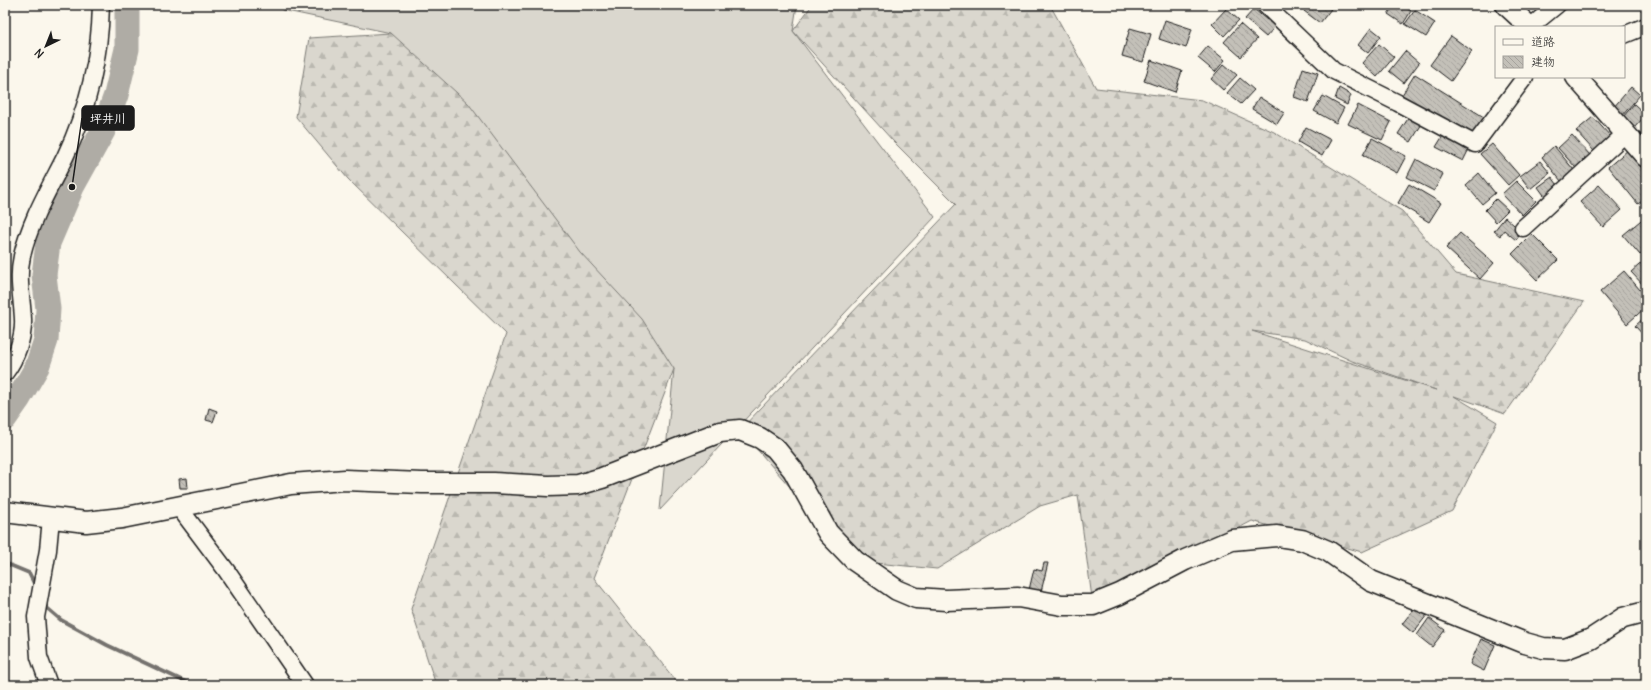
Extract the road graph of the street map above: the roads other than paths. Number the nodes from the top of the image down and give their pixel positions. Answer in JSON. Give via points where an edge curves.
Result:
{"nodes":[{"id":1,"x":101,"y":5,"type":"edge"},
{"id":2,"x":1266,"y":5,"type":"edge"},
{"id":3,"x":1506,"y":5,"type":"edge"},
{"id":4,"x":1557,"y":5,"type":"edge"},
{"id":5,"x":1529,"y":26,"type":"edge"},
{"id":6,"x":1531,"y":26,"type":"edge"},
{"id":7,"x":1646,"y":26,"type":"edge"},
{"id":8,"x":1625,"y":35,"type":"edge"},
{"id":9,"x":1524,"y":78,"type":"edge"},
{"id":10,"x":1577,"y":78,"type":"edge"},
{"id":11,"x":1626,"y":134,"type":"junction"},
{"id":12,"x":1646,"y":157,"type":"edge"},
{"id":13,"x":1523,"y":228,"type":"dead end"},
{"id":14,"x":5,"y":373,"type":"edge"},
{"id":15,"x":178,"y":506,"type":"junction"},
{"id":16,"x":5,"y":512,"type":"edge"},
{"id":17,"x":51,"y":518,"type":"junction"},
{"id":18,"x":1646,"y":612,"type":"edge"},
{"id":19,"x":50,"y":685,"type":"edge"},
{"id":20,"x":305,"y":685,"type":"edge"}],
"edges":[{"from":1,"to":14,"type":"street","via":[[99,47],[92,85],[66,155],[30,228],[21,258],[19,286],[23,321],[18,348]]},
{"from":2,"to":9,"type":"street","via":[[1334,71],[1475,144]]},
{"from":3,"to":5,"type":"street"},
{"from":4,"to":6,"type":"street"},
{"from":7,"to":8,"type":"street"},
{"from":10,"to":11,"type":"street"},
{"from":11,"to":12,"type":"street"},
{"from":11,"to":13,"type":"street"},
{"from":15,"to":17,"type":"street","via":[[122,518],[86,522]]},
{"from":15,"to":18,"type":"street","via":[[290,484],[345,480],[578,485],[720,432],[740,430],[760,438],[775,448],[793,470],[828,533],[855,561],[897,590],[916,598],[946,600],[1018,597],[1062,605],[1093,605],[1232,540],[1277,536],[1302,540],[1328,551],[1372,581],[1518,641],[1543,648],[1565,649],[1591,639],[1623,618]]},
{"from":15,"to":20,"type":"street","via":[[226,570]]},
{"from":16,"to":17,"type":"street"},
{"from":17,"to":19,"type":"street","via":[[36,616],[39,656]]}]}
